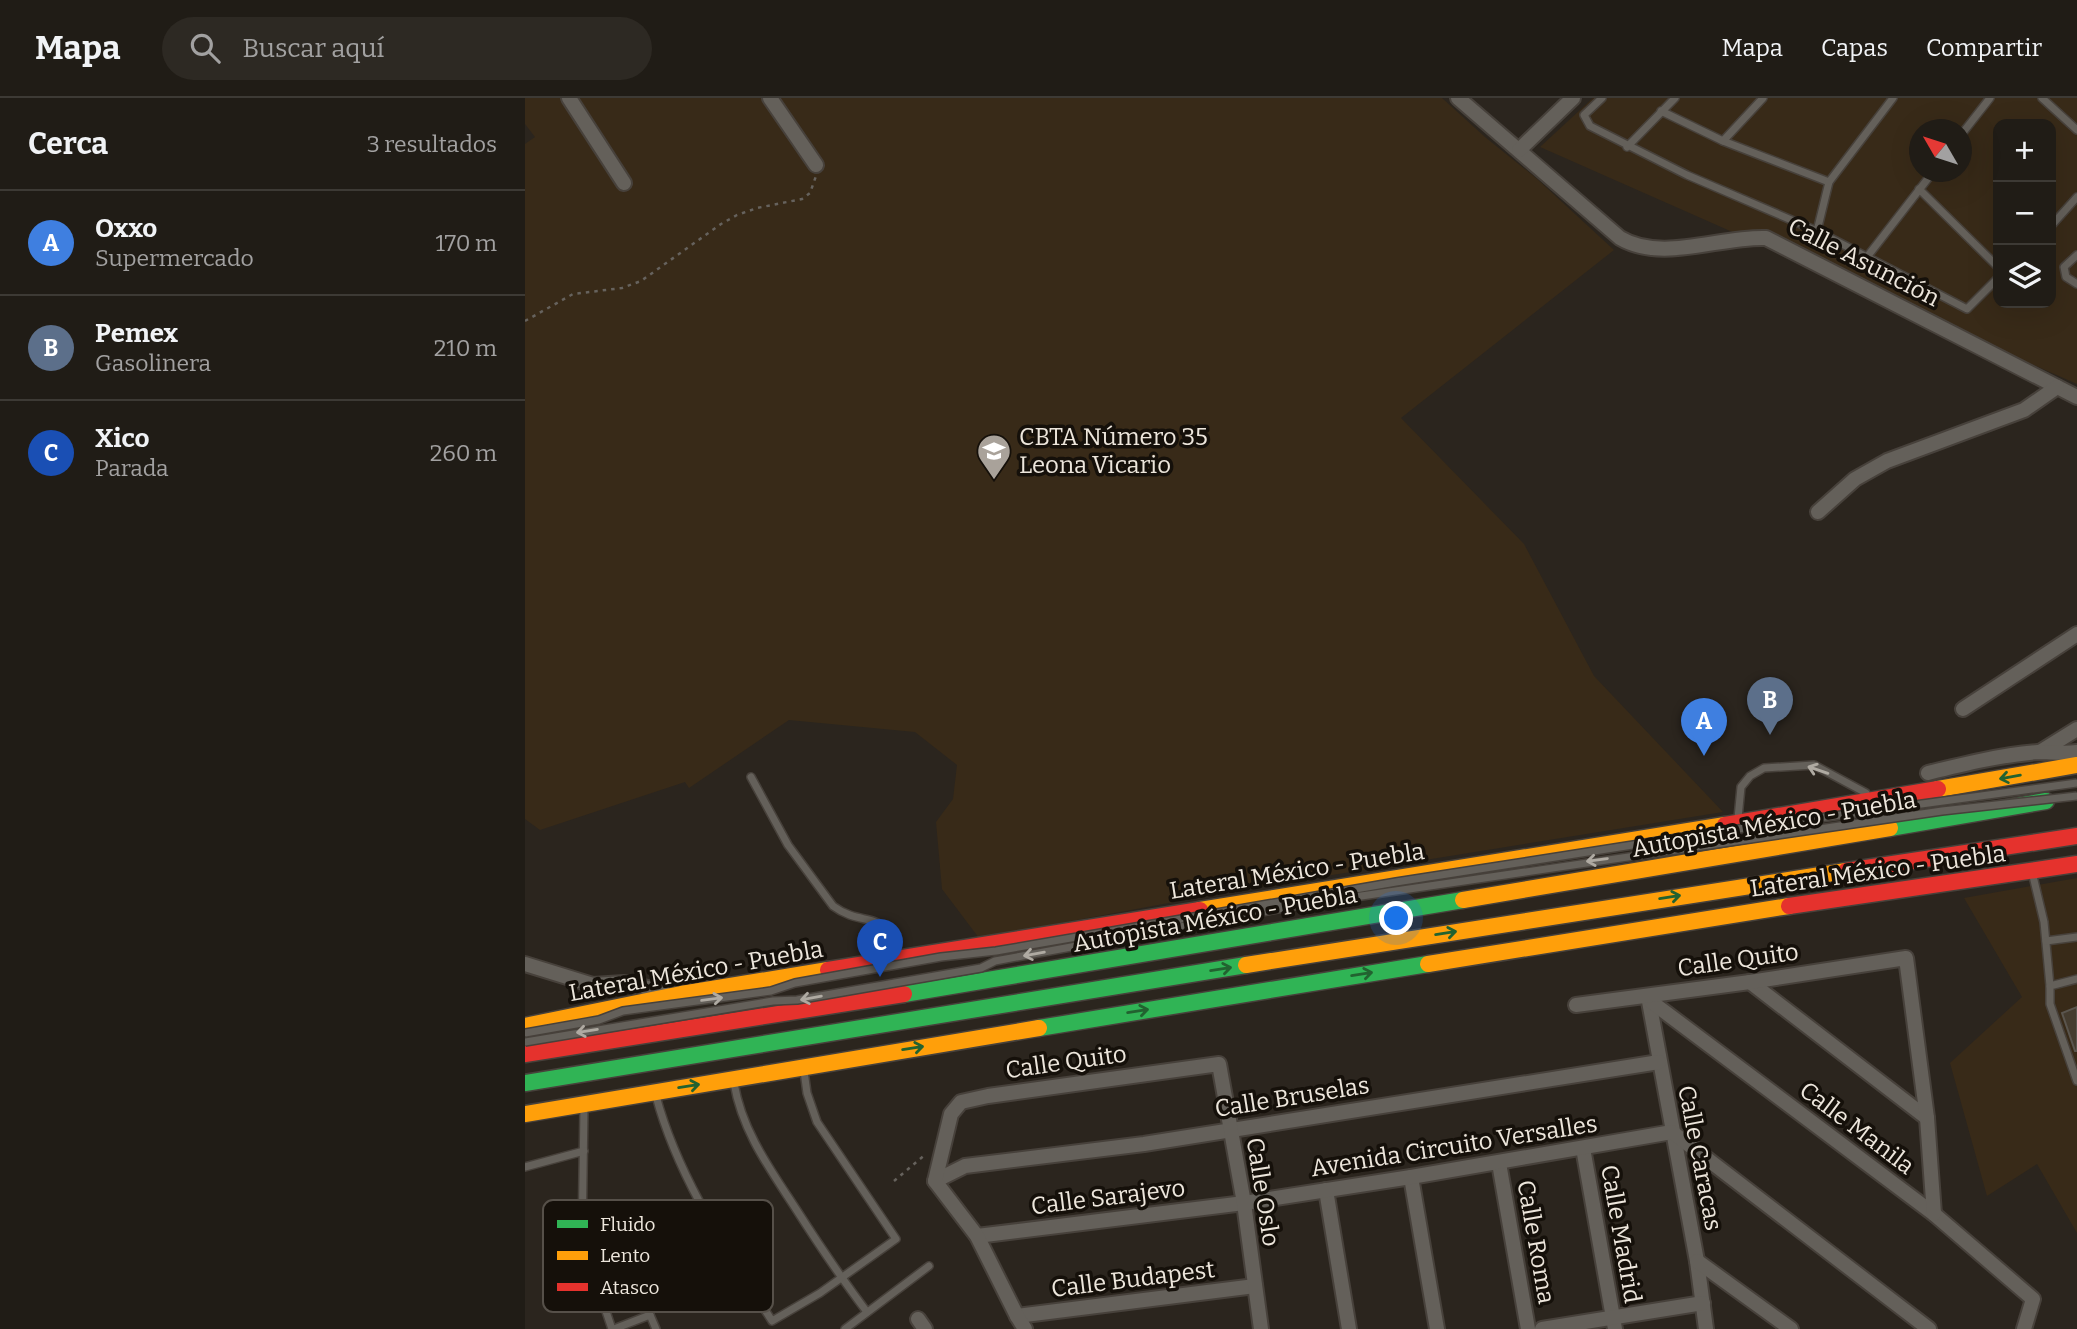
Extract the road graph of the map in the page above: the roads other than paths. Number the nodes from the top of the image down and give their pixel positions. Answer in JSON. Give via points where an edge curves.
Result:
{"nodes":[{"id":1,"x":569,"y":98,"type":"edge"},
{"id":2,"x":770,"y":98,"type":"edge"},
{"id":3,"x":1458,"y":98,"type":"edge"},
{"id":4,"x":1573,"y":98,"type":"edge"},
{"id":5,"x":1602,"y":98,"type":"edge"},
{"id":6,"x":1675,"y":98,"type":"edge"},
{"id":7,"x":1763,"y":98,"type":"edge"},
{"id":8,"x":1893,"y":98,"type":"edge"},
{"id":9,"x":1990,"y":98,"type":"edge"},
{"id":10,"x":2042,"y":98,"type":"edge"},
{"id":11,"x":1661,"y":111,"type":"junction"},
{"id":12,"x":1972,"y":122,"type":"edge"},
{"id":13,"x":2077,"y":130,"type":"edge"},
{"id":14,"x":1723,"y":141,"type":"junction"},
{"id":15,"x":1627,"y":147,"type":"junction"},
{"id":16,"x":1519,"y":150,"type":"junction"},
{"id":17,"x":816,"y":165,"type":"road end"},
{"id":18,"x":1829,"y":182,"type":"junction"},
{"id":19,"x":1925,"y":182,"type":"edge"},
{"id":20,"x":624,"y":183,"type":"dead end"},
{"id":21,"x":1919,"y":190,"type":"junction"},
{"id":22,"x":2077,"y":197,"type":"edge"},
{"id":23,"x":2056,"y":220,"type":"edge"},
{"id":24,"x":1817,"y":231,"type":"junction"},
{"id":25,"x":2077,"y":255,"type":"edge"},
{"id":26,"x":1867,"y":257,"type":"junction"},
{"id":27,"x":1993,"y":262,"type":"edge"},
{"id":28,"x":1993,"y":283,"type":"edge"},
{"id":29,"x":2077,"y":284,"type":"edge"},
{"id":30,"x":2057,"y":387,"type":"junction"},
{"id":31,"x":2077,"y":397,"type":"edge"},
{"id":32,"x":1818,"y":512,"type":"dead end"},
{"id":33,"x":2077,"y":634,"type":"edge"},
{"id":34,"x":1963,"y":709,"type":"dead end"},
{"id":35,"x":2077,"y":729,"type":"edge"},
{"id":36,"x":2040,"y":752,"type":"junction"},
{"id":37,"x":2077,"y":752,"type":"edge"},
{"id":38,"x":2077,"y":765,"type":"edge"},
{"id":39,"x":1928,"y":773,"type":"dead end"},
{"id":40,"x":751,"y":777,"type":"dead end"},
{"id":41,"x":2077,"y":783,"type":"edge"},
{"id":42,"x":2077,"y":796,"type":"edge"},
{"id":43,"x":1879,"y":800,"type":"junction"},
{"id":44,"x":1737,"y":823,"type":"junction"},
{"id":45,"x":2077,"y":836,"type":"edge"},
{"id":46,"x":2077,"y":864,"type":"edge"},
{"id":47,"x":2032,"y":872,"type":"junction"},
{"id":48,"x":1290,"y":895,"type":"junction"},
{"id":49,"x":2077,"y":937,"type":"edge"},
{"id":50,"x":2046,"y":941,"type":"junction"},
{"id":51,"x":898,"y":959,"type":"junction"},
{"id":52,"x":525,"y":964,"type":"edge"},
{"id":53,"x":1020,"y":975,"type":"junction"},
{"id":54,"x":2077,"y":979,"type":"edge"},
{"id":55,"x":1749,"y":982,"type":"junction"},
{"id":56,"x":2050,"y":986,"type":"junction"},
{"id":57,"x":681,"y":994,"type":"junction"},
{"id":58,"x":1648,"y":998,"type":"junction"},
{"id":59,"x":1576,"y":1005,"type":"dead end"},
{"id":60,"x":525,"y":1026,"type":"edge"},
{"id":61,"x":525,"y":1033,"type":"edge"},
{"id":62,"x":525,"y":1041,"type":"edge"},
{"id":63,"x":525,"y":1054,"type":"edge"},
{"id":64,"x":1659,"y":1062,"type":"junction"},
{"id":65,"x":1219,"y":1064,"type":"joint"},
{"id":66,"x":804,"y":1066,"type":"junction"},
{"id":67,"x":733,"y":1079,"type":"junction"},
{"id":68,"x":2077,"y":1081,"type":"edge"},
{"id":69,"x":525,"y":1083,"type":"edge"},
{"id":70,"x":655,"y":1092,"type":"junction"},
{"id":71,"x":584,"y":1104,"type":"junction"},
{"id":72,"x":525,"y":1114,"type":"edge"},
{"id":73,"x":1927,"y":1118,"type":"junction"},
{"id":74,"x":1230,"y":1130,"type":"junction"},
{"id":75,"x":1672,"y":1132,"type":"junction"},
{"id":76,"x":1583,"y":1148,"type":"junction"},
{"id":77,"x":583,"y":1151,"type":"junction"},
{"id":78,"x":1499,"y":1163,"type":"junction"},
{"id":79,"x":525,"y":1167,"type":"edge"},
{"id":80,"x":1411,"y":1177,"type":"junction"},
{"id":81,"x":935,"y":1181,"type":"junction"},
{"id":82,"x":1326,"y":1190,"type":"junction"},
{"id":83,"x":582,"y":1200,"type":"edge"},
{"id":84,"x":699,"y":1200,"type":"edge"},
{"id":85,"x":1244,"y":1203,"type":"junction"},
{"id":86,"x":1934,"y":1214,"type":"junction"},
{"id":87,"x":978,"y":1236,"type":"junction"},
{"id":88,"x":1697,"y":1261,"type":"junction"},
{"id":89,"x":929,"y":1266,"type":"dead end"},
{"id":90,"x":841,"y":1278,"type":"junction"},
{"id":91,"x":1255,"y":1286,"type":"junction"},
{"id":92,"x":1703,"y":1303,"type":"junction"},
{"id":93,"x":607,"y":1312,"type":"edge"},
{"id":94,"x":649,"y":1312,"type":"edge"},
{"id":95,"x":766,"y":1312,"type":"edge"},
{"id":96,"x":867,"y":1312,"type":"junction"},
{"id":97,"x":650,"y":1315,"type":"junction"},
{"id":98,"x":1017,"y":1316,"type":"junction"},
{"id":99,"x":1614,"y":1323,"type":"edge"},
{"id":100,"x":1927,"y":1328,"type":"edge"},
{"id":101,"x":613,"y":1329,"type":"edge"},
{"id":102,"x":656,"y":1329,"type":"edge"},
{"id":103,"x":845,"y":1329,"type":"edge"},
{"id":104,"x":1025,"y":1329,"type":"edge"},
{"id":105,"x":1261,"y":1329,"type":"edge"},
{"id":106,"x":1349,"y":1329,"type":"edge"},
{"id":107,"x":1437,"y":1329,"type":"edge"},
{"id":108,"x":1528,"y":1329,"type":"edge"},
{"id":109,"x":1542,"y":1329,"type":"edge"},
{"id":110,"x":1706,"y":1329,"type":"edge"},
{"id":111,"x":1791,"y":1329,"type":"edge"},
{"id":112,"x":2024,"y":1329,"type":"edge"}],
"edges":[{"from":1,"to":20,"type":"street"},
{"from":2,"to":17,"type":"street"},
{"from":3,"to":16,"type":"street","name":"Calle Asunción"},
{"from":4,"to":16,"type":"street"},
{"from":5,"to":15,"type":"lane","via":[[1584,116],[1590,126]]},
{"from":6,"to":11,"type":"lane"},
{"from":7,"to":14,"type":"lane"},
{"from":8,"to":18,"type":"lane"},
{"from":9,"to":12,"type":"lane"},
{"from":10,"to":13,"type":"lane"},
{"from":11,"to":14,"type":"lane"},
{"from":11,"to":15,"type":"lane"},
{"from":14,"to":18,"type":"lane"},
{"from":15,"to":24,"type":"lane"},
{"from":16,"to":30,"type":"street","name":"Calle Asunción","via":[[1632,245],[1647,249],[1766,238]]},
{"from":18,"to":24,"type":"lane"},
{"from":19,"to":21,"type":"lane"},
{"from":21,"to":26,"type":"lane"},
{"from":21,"to":27,"type":"lane"},
{"from":22,"to":23,"type":"lane"},
{"from":24,"to":26,"type":"lane"},
{"from":25,"to":29,"type":"lane","via":[[2064,267],[2066,277]]},
{"from":26,"to":28,"type":"lane","via":[[1967,309]]},
{"from":30,"to":31,"type":"street","name":"Calle Asunción"},
{"from":30,"to":32,"type":"street","via":[[2024,410],[1887,461],[1855,479]]},
{"from":33,"to":34,"type":"street"},
{"from":35,"to":36,"type":"street"},
{"from":36,"to":37,"type":"street"},
{"from":36,"to":39,"type":"street"},
{"from":38,"to":43,"type":"highway","name":"Lateral México - Puebla","one_way":true},
{"from":40,"to":51,"type":"lane","via":[[788,845],[833,906],[842,913],[880,923],[893,935]]},
{"from":61,"to":41,"type":"lane","one_way":true,"bridge":true,"via":[[599,1020],[623,1011],[771,991],[941,957],[1396,882]]},
{"from":42,"to":53,"type":"highway","name":"Autopista México - Puebla"},
{"from":42,"to":62,"type":"lane","one_way":true,"bridge":true,"via":[[1942,811],[1300,905],[995,961],[981,968]]},
{"from":43,"to":44,"type":"highway","name":"Lateral México - Puebla"},
{"from":43,"to":44,"type":"lane","one_way":true,"via":[[1814,765],[1764,768],[1741,787]]},
{"from":44,"to":48,"type":"highway","name":"Lateral México - Puebla"},
{"from":69,"to":45,"type":"highway","name":"Autopista México - Puebla","one_way":true,"via":[[1324,952]]},
{"from":46,"to":47,"type":"highway","name":"Lateral México - Puebla"},
{"from":47,"to":50,"type":"lane"},
{"from":66,"to":47,"type":"highway","name":"Lateral México - Puebla","one_way":true,"via":[[1794,905]]},
{"from":48,"to":51,"type":"highway","name":"Lateral México - Puebla"},
{"from":48,"to":53,"type":"highway"},
{"from":49,"to":50,"type":"lane"},
{"from":50,"to":56,"type":"lane"},
{"from":51,"to":57,"type":"highway","name":"Lateral México - Puebla"},
{"from":52,"to":57,"type":"street","via":[[593,985],[624,983]]},
{"from":53,"to":63,"type":"highway","name":"Autopista México - Puebla"},
{"from":54,"to":56,"type":"lane"},
{"from":55,"to":58,"type":"street","name":"Calle Quito"},
{"from":55,"to":73,"type":"street"},
{"from":55,"to":73,"type":"street","name":"Calle Quito","via":[[1906,958]]},
{"from":56,"to":68,"type":"lane","via":[[2050,1004]]},
{"from":57,"to":60,"type":"highway","name":"Lateral México - Puebla"},
{"from":58,"to":59,"type":"street","name":"Calle Quito"},
{"from":58,"to":64,"type":"street","name":"Calle Caracas"},
{"from":58,"to":86,"type":"street","name":"Calle Manila"},
{"from":64,"to":74,"type":"street","name":"Calle Bruselas"},
{"from":64,"to":75,"type":"street","name":"Calle Caracas"},
{"from":65,"to":74,"type":"street","name":"Calle Oslo"},
{"from":65,"to":81,"type":"street","name":"Calle Quito","via":[[961,1102],[951,1114]]},
{"from":66,"to":67,"type":"highway","name":"Lateral México - Puebla"},
{"from":66,"to":90,"type":"lane","via":[[817,1122],[896,1239]]},
{"from":70,"to":67,"type":"highway","name":"Lateral México - Puebla","one_way":true},
{"from":67,"to":90,"type":"lane","via":[[756,1148]]},
{"from":70,"to":71,"type":"highway","name":"Lateral México - Puebla"},
{"from":70,"to":84,"type":"lane","via":[[661,1116]]},
{"from":71,"to":72,"type":"highway","name":"Lateral México - Puebla"},
{"from":71,"to":77,"type":"lane"},
{"from":73,"to":86,"type":"street"},
{"from":74,"to":81,"type":"street","name":"Calle Bruselas","via":[[965,1166]]},
{"from":74,"to":85,"type":"street","name":"Calle Oslo"},
{"from":75,"to":76,"type":"street","name":"Avenida Circuito Versalles"},
{"from":75,"to":88,"type":"street","name":"Calle Caracas"},
{"from":75,"to":100,"type":"street"},
{"from":76,"to":78,"type":"street","name":"Avenida Circuito Versalles"},
{"from":76,"to":99,"type":"street","name":"Calle Madrid"},
{"from":77,"to":79,"type":"lane"},
{"from":77,"to":83,"type":"lane"},
{"from":78,"to":80,"type":"street","name":"Avenida Circuito Versalles"},
{"from":78,"to":108,"type":"street","name":"Calle Roma"},
{"from":80,"to":82,"type":"street","name":"Avenida Circuito Versalles"},
{"from":80,"to":107,"type":"street"},
{"from":81,"to":87,"type":"street"},
{"from":82,"to":85,"type":"street","name":"Avenida Circuito Versalles"},
{"from":82,"to":106,"type":"street"},
{"from":85,"to":87,"type":"street","name":"Calle Sarajevo"},
{"from":85,"to":91,"type":"street","name":"Calle Oslo"},
{"from":86,"to":112,"type":"street","name":"Calle Manila","via":[[2033,1299]]},
{"from":87,"to":98,"type":"street"},
{"from":88,"to":92,"type":"street","name":"Calle Caracas"},
{"from":88,"to":111,"type":"street"},
{"from":89,"to":96,"type":"lane"},
{"from":90,"to":95,"type":"lane","via":[[772,1321]]},
{"from":90,"to":96,"type":"lane"},
{"from":91,"to":98,"type":"street","name":"Calle Budapest"},
{"from":91,"to":105,"type":"street","name":"Calle Oslo"},
{"from":92,"to":99,"type":"street"},
{"from":92,"to":110,"type":"street","name":"Calle Caracas"},
{"from":93,"to":101,"type":"lane"},
{"from":94,"to":97,"type":"lane"},
{"from":96,"to":103,"type":"lane"},
{"from":97,"to":101,"type":"lane"},
{"from":97,"to":102,"type":"lane"},
{"from":98,"to":104,"type":"street"},
{"from":99,"to":109,"type":"street"}]}
